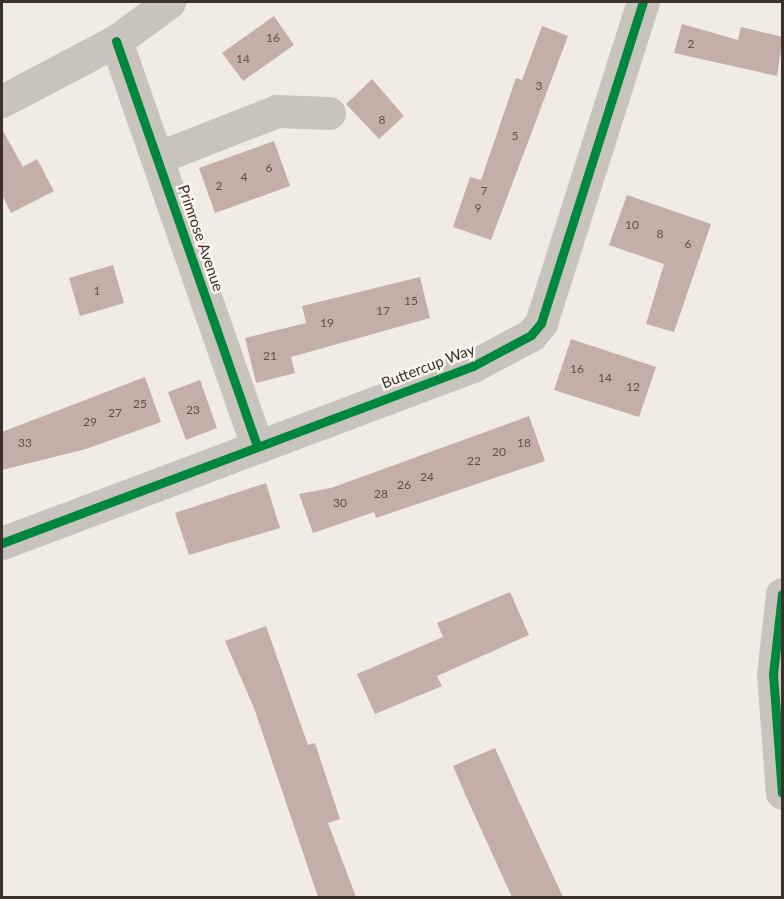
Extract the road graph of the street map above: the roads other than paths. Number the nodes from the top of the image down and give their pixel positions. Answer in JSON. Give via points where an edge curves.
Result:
{"nodes":[{"id":1,"x":169,"y":2,"type":"edge"},
{"id":2,"x":643,"y":2,"type":"edge"},
{"id":3,"x":116,"y":41,"type":"junction"},
{"id":4,"x":2,"y":101,"type":"edge"},
{"id":5,"x":329,"y":113,"type":"dead end"},
{"id":6,"x":157,"y":158,"type":"junction"},
{"id":7,"x":257,"y":445,"type":"junction"},
{"id":8,"x":2,"y":543,"type":"edge"},
{"id":9,"x":783,"y":594,"type":"edge"},
{"id":10,"x":783,"y":793,"type":"edge"}],
"edges":[{"from":1,"to":3,"type":"street"},
{"from":2,"to":7,"type":"street","name":"Buttercup Way","via":[[541,323],[512,346],[473,366]]},
{"from":3,"to":4,"type":"street"},
{"from":3,"to":6,"type":"street","name":"Primrose Avenue"},
{"from":5,"to":6,"type":"street","via":[[277,111]]},
{"from":6,"to":7,"type":"street","name":"Primrose Avenue"},
{"from":7,"to":8,"type":"street","name":"Buttercup Way"},
{"from":9,"to":10,"type":"street","via":[[773,674]]}]}
